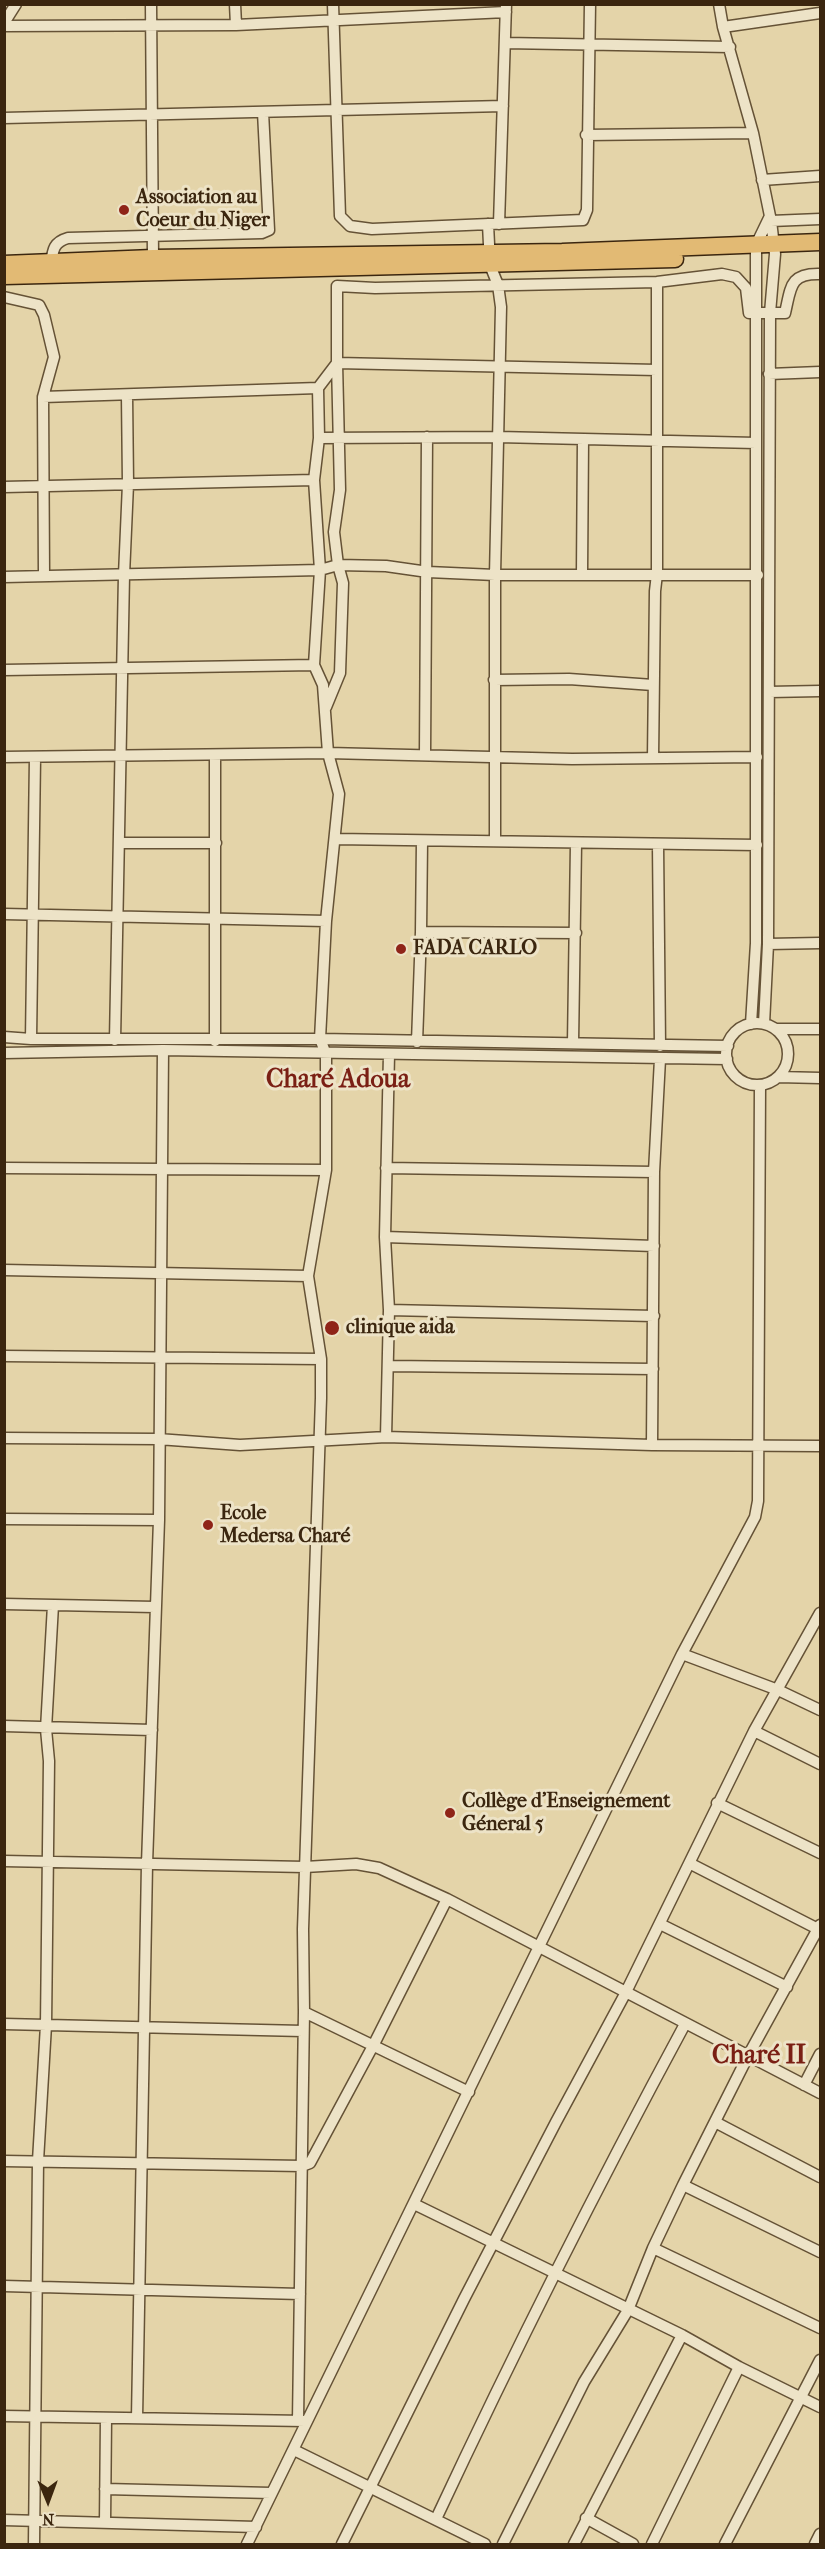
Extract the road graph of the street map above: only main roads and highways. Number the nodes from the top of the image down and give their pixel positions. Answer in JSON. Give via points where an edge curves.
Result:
{"nodes":[{"id":1,"x":820,"y":242,"type":"edge"},
{"id":2,"x":775,"y":250,"type":"junction"},
{"id":3,"x":820,"y":254,"type":"edge"},
{"id":4,"x":489,"y":259,"type":"junction"},
{"id":5,"x":4,"y":264,"type":"edge"},
{"id":6,"x":4,"y":276,"type":"edge"}],
"edges":[{"from":1,"to":2,"type":"highway"},
{"from":2,"to":3,"type":"highway"},
{"from":2,"to":4,"type":"highway","via":[[652,261]]},
{"from":4,"to":5,"type":"highway","via":[[153,258]]},
{"from":4,"to":6,"type":"highway"}]}
